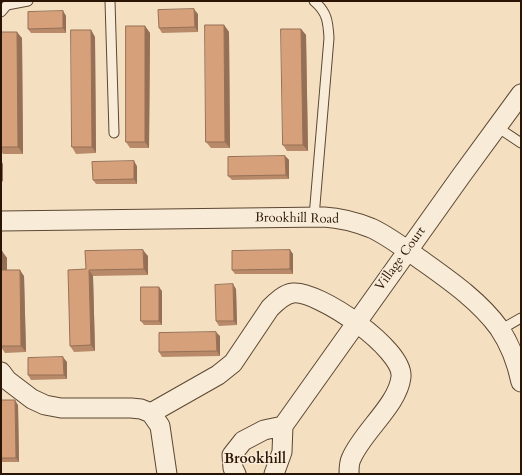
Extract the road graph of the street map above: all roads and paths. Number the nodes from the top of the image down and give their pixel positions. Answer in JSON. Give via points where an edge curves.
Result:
{"nodes":[{"id":1,"x":28,"y":1,"type":"edge"},
{"id":2,"x":110,"y":1,"type":"edge"},
{"id":3,"x":314,"y":1,"type":"edge"},
{"id":4,"x":1,"y":12,"type":"edge"},
{"id":5,"x":521,"y":94,"type":"edge"},
{"id":6,"x":497,"y":126,"type":"junction"},
{"id":7,"x":114,"y":133,"type":"dead end"},
{"id":8,"x":521,"y":143,"type":"edge"},
{"id":9,"x":314,"y":217,"type":"junction"},
{"id":10,"x":1,"y":220,"type":"edge"},
{"id":11,"x":407,"y":251,"type":"junction"},
{"id":12,"x":521,"y":318,"type":"edge"},
{"id":13,"x":356,"y":322,"type":"junction"},
{"id":14,"x":500,"y":330,"type":"junction"},
{"id":15,"x":1,"y":372,"type":"edge"},
{"id":16,"x":521,"y":382,"type":"edge"},
{"id":17,"x":151,"y":413,"type":"junction"},
{"id":18,"x":283,"y":426,"type":"junction"},
{"id":19,"x":166,"y":474,"type":"edge"},
{"id":20,"x":236,"y":474,"type":"edge"},
{"id":21,"x":274,"y":474,"type":"edge"},
{"id":22,"x":349,"y":474,"type":"edge"}],
"edges":[{"from":1,"to":4,"type":"lane","via":[[7,5]]},
{"from":2,"to":7,"type":"lane"},
{"from":3,"to":9,"type":"lane","via":[[321,7],[328,21],[329,38]]},
{"from":5,"to":6,"type":"street","name":"Village Court"},
{"from":6,"to":8,"type":"lane"},
{"from":6,"to":11,"type":"street","name":"Village Court"},
{"from":9,"to":10,"type":"street","name":"Brookhill Road"},
{"from":9,"to":11,"type":"street","name":"Brookhill Road","via":[[336,218],[371,228]]},
{"from":11,"to":13,"type":"street","name":"Village Court"},
{"from":11,"to":14,"type":"street","name":"Brookhill Road","via":[[439,272],[478,304]]},
{"from":12,"to":14,"type":"lane"},
{"from":13,"to":17,"type":"street","via":[[323,302],[303,294],[293,293],[286,296],[270,308],[233,363],[218,375]]},
{"from":13,"to":18,"type":"street","name":"Village Court"},
{"from":13,"to":22,"type":"street","via":[[387,349],[397,362],[401,374],[400,384],[393,398],[350,460]]},
{"from":14,"to":16,"type":"street","name":"Brookhill Road","via":[[509,345]]},
{"from":15,"to":17,"type":"street","via":[[7,380],[45,406],[131,408]]},
{"from":17,"to":19,"type":"street","via":[[160,426]]},
{"from":18,"to":20,"type":"street","via":[[264,430],[243,441],[232,454]]},
{"from":18,"to":21,"type":"street","via":[[282,452]]}]}
